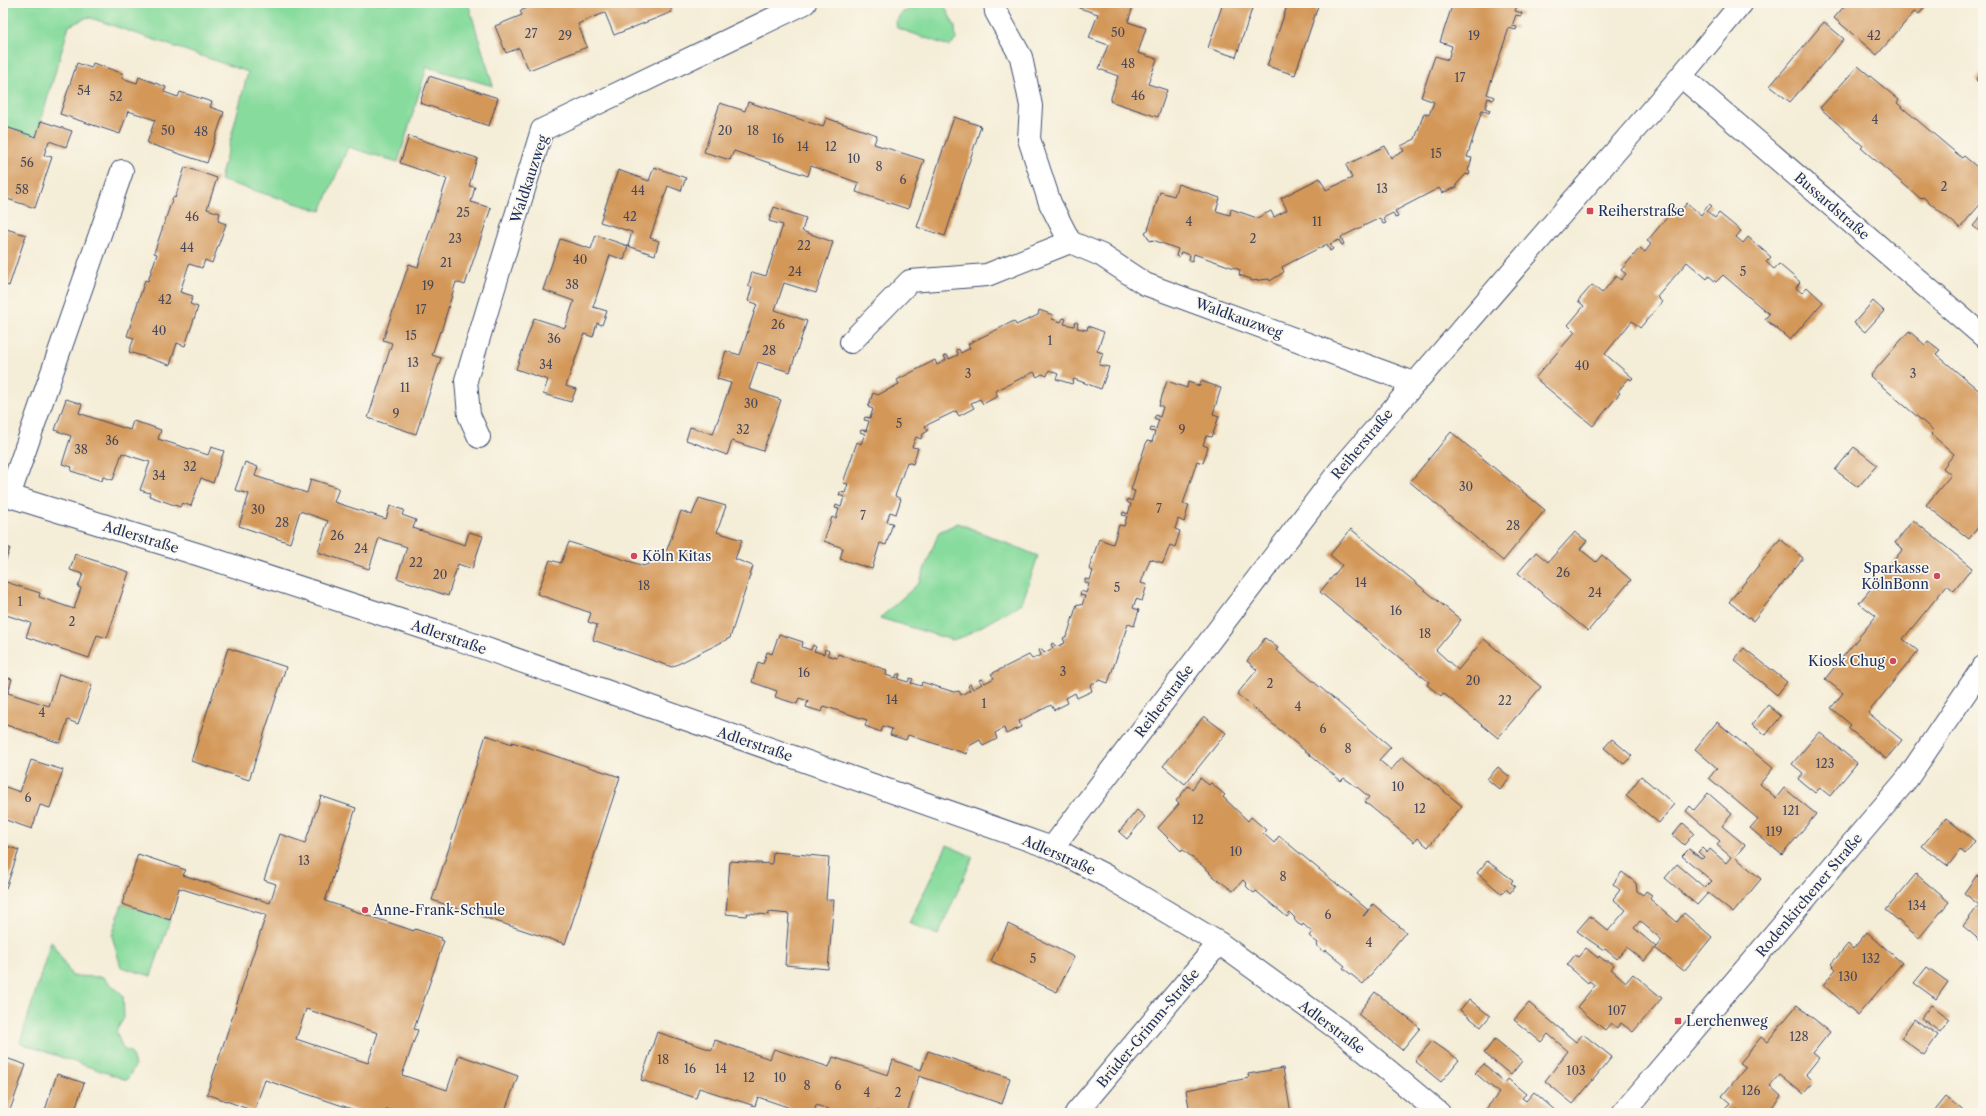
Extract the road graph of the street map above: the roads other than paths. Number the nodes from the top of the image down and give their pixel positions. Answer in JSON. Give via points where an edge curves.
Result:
{"nodes":[{"id":1,"x":805,"y":3,"type":"edge"},
{"id":2,"x":995,"y":3,"type":"edge"},
{"id":3,"x":1742,"y":3,"type":"edge"},
{"id":4,"x":1681,"y":76,"type":"junction"},
{"id":5,"x":122,"y":171,"type":"dead end"},
{"id":6,"x":1070,"y":242,"type":"junction"},
{"id":7,"x":1983,"y":336,"type":"edge"},
{"id":8,"x":851,"y":342,"type":"dead end"},
{"id":9,"x":1414,"y":383,"type":"junction"},
{"id":10,"x":479,"y":437,"type":"dead end"},
{"id":11,"x":6,"y":495,"type":"edge"},
{"id":12,"x":1983,"y":667,"type":"edge"},
{"id":13,"x":1052,"y":848,"type":"junction"},
{"id":14,"x":1219,"y":943,"type":"junction"},
{"id":15,"x":1076,"y":1113,"type":"edge"},
{"id":16,"x":1439,"y":1113,"type":"edge"},
{"id":17,"x":1623,"y":1113,"type":"edge"}],
"edges":[{"from":1,"to":10,"type":"street","name":"Waldkauzweg","via":[[542,130],[466,380],[469,415]]},
{"from":2,"to":6,"type":"street","via":[[996,12],[1021,57],[1030,106],[1029,139],[1050,203]]},
{"from":3,"to":4,"type":"street","name":"Reiherstraße"},
{"from":4,"to":7,"type":"street","name":"Bussardstraße"},
{"from":4,"to":9,"type":"street","name":"Reiherstraße"},
{"from":5,"to":11,"type":"street","name":"Adlerstraße"},
{"from":6,"to":8,"type":"street","via":[[986,275],[910,281]]},
{"from":6,"to":9,"type":"street","name":"Waldkauzweg","via":[[1101,255],[1144,284]]},
{"from":9,"to":13,"type":"street","name":"Reiherstraße","via":[[1340,470]]},
{"from":11,"to":13,"type":"street","name":"Adlerstraße","via":[[458,639]]},
{"from":12,"to":17,"type":"street","name":"Rodenkirchener Straße","via":[[1907,779]]},
{"from":13,"to":14,"type":"street","name":"Adlerstraße","via":[[1108,877]]},
{"from":14,"to":15,"type":"street","name":"Brüder-Grimm-Straße"},
{"from":14,"to":16,"type":"street","name":"Adlerstraße","via":[[1343,1033]]}]}
